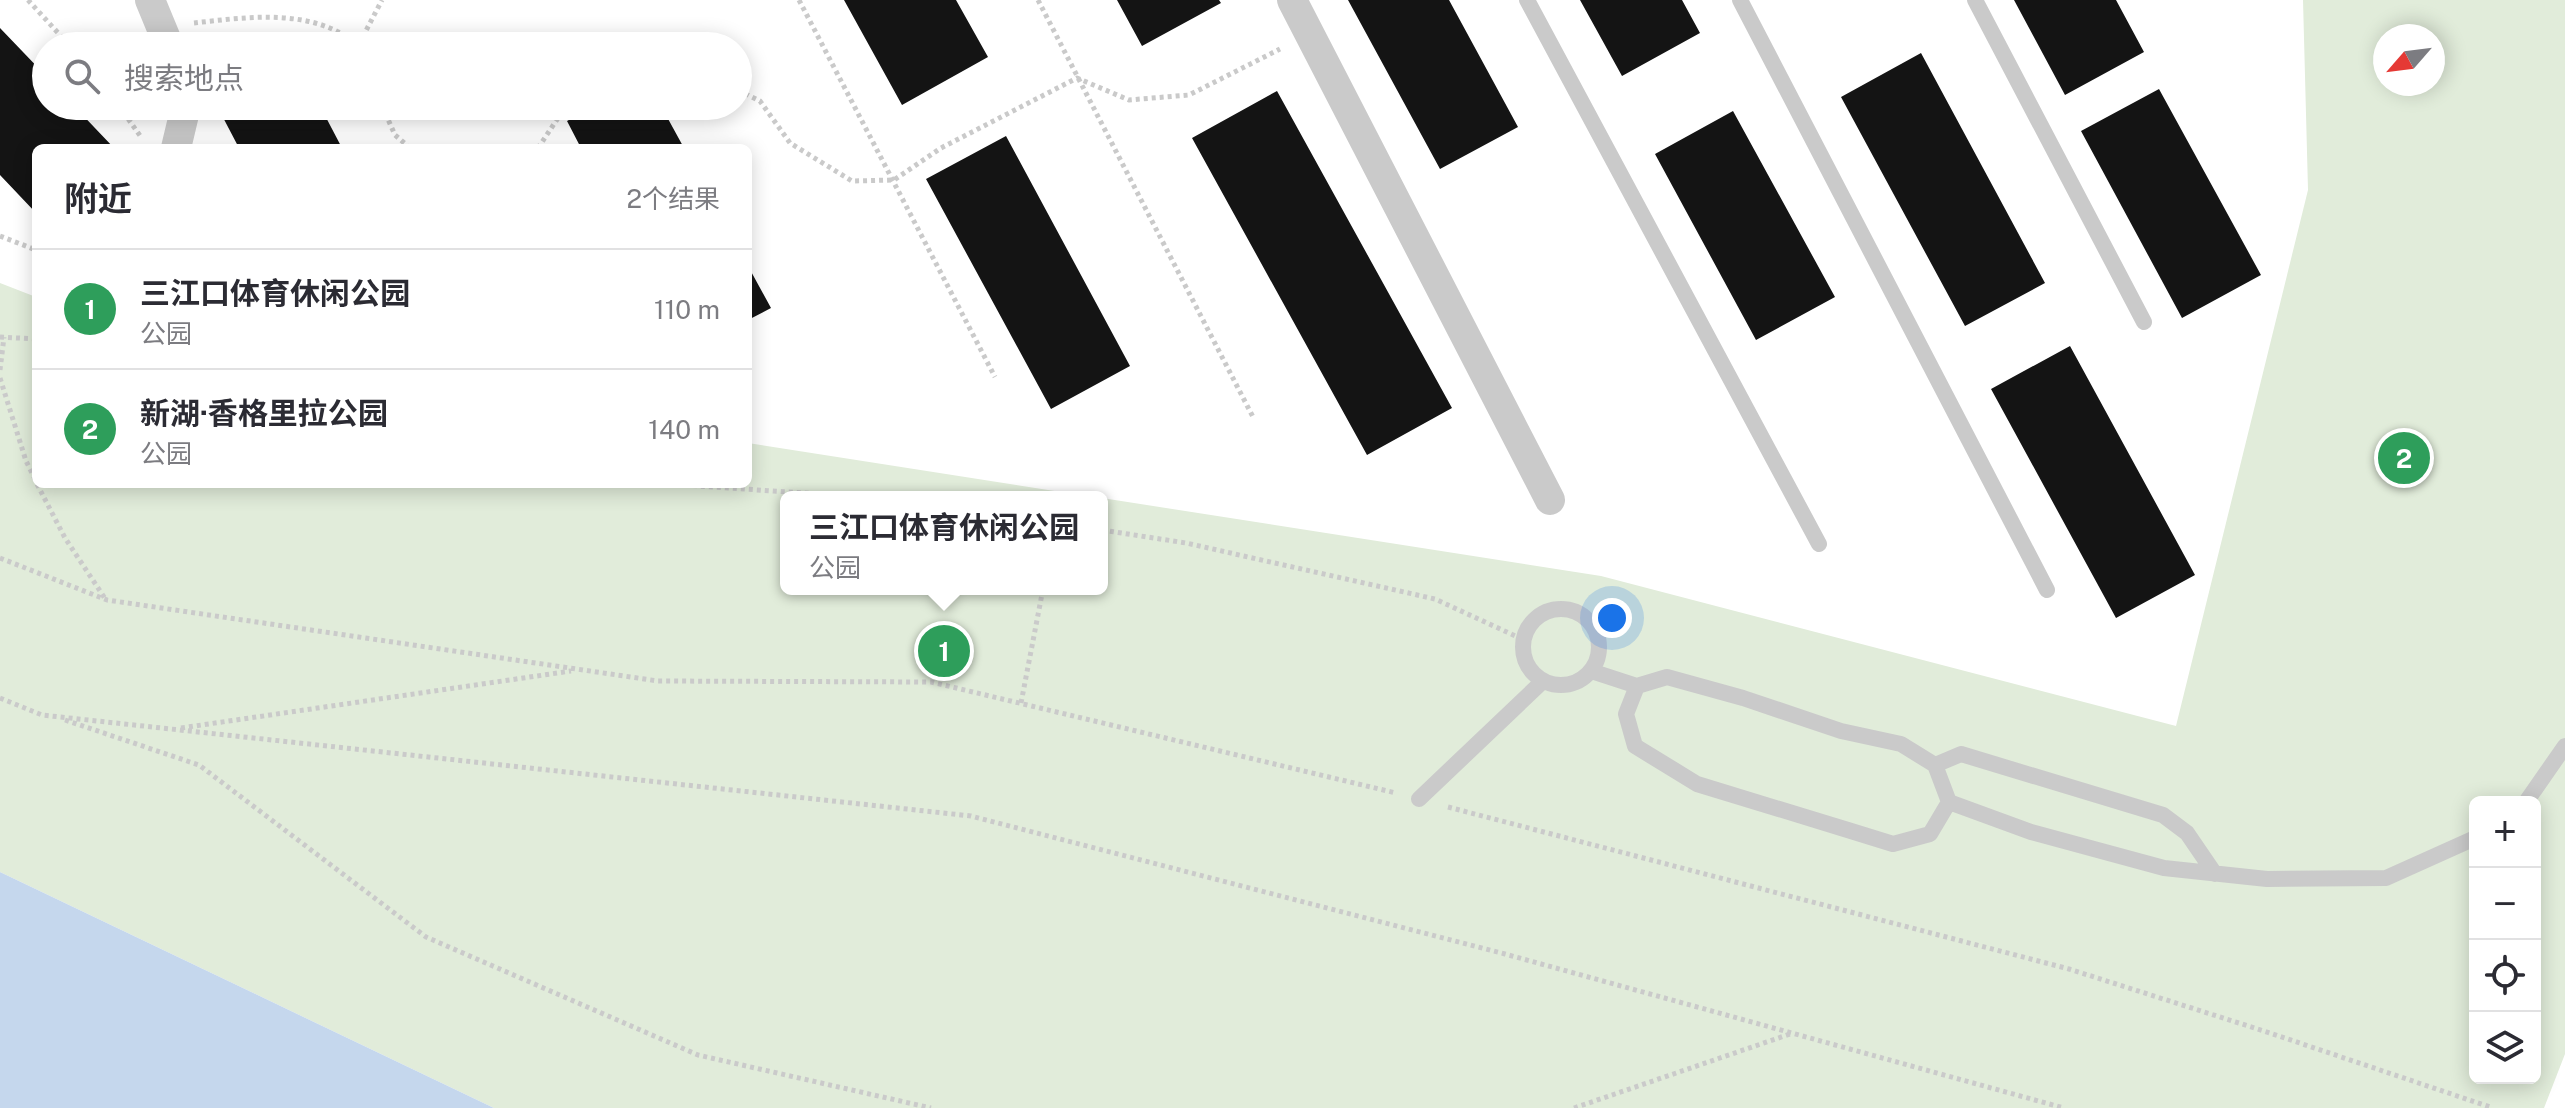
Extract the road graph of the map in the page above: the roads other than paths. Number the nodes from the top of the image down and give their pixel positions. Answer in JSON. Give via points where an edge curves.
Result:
{"nodes":[{"id":1,"x":1292,"y":0,"type":"edge"},
{"id":2,"x":1527,"y":0,"type":"edge"},
{"id":3,"x":1740,"y":0,"type":"edge"},
{"id":4,"x":1975,"y":0,"type":"edge"},
{"id":5,"x":183,"y":120,"type":"edge"},
{"id":6,"x":177,"y":144,"type":"edge"},
{"id":7,"x":2144,"y":322,"type":"dead end"},
{"id":8,"x":1550,"y":500,"type":"dead end"},
{"id":9,"x":1819,"y":544,"type":"dead end"},
{"id":10,"x":2047,"y":590,"type":"dead end"},
{"id":11,"x":1591,"y":671,"type":"junction"},
{"id":12,"x":1543,"y":681,"type":"junction"},
{"id":13,"x":1637,"y":686,"type":"junction"},
{"id":14,"x":2565,"y":746,"type":"edge"},
{"id":15,"x":1935,"y":765,"type":"junction"},
{"id":16,"x":2530,"y":796,"type":"edge"},
{"id":17,"x":1419,"y":799,"type":"road end"},
{"id":18,"x":1949,"y":802,"type":"junction"},
{"id":19,"x":2469,"y":841,"type":"edge"},
{"id":20,"x":2215,"y":874,"type":"junction"}],
"edges":[{"from":1,"to":8,"type":"street"},
{"from":2,"to":9,"type":"lane"},
{"from":3,"to":10,"type":"lane"},
{"from":4,"to":7,"type":"lane"},
{"from":5,"to":6,"type":"street"},
{"from":11,"to":12,"type":"lane","via":[[1569,684]]},
{"from":11,"to":12,"type":"lane","via":[[1597,660],[1597,633],[1582,614],[1545,611],[1534,618],[1522,639],[1526,663]]},
{"from":11,"to":13,"type":"lane"},
{"from":12,"to":17,"type":"lane"},
{"from":13,"to":15,"type":"lane","via":[[1667,677],[1841,731],[1901,744]]},
{"from":13,"to":18,"type":"lane","via":[[1626,714],[1635,746],[1697,784],[1893,844],[1930,834]]},
{"from":14,"to":16,"type":"lane"},
{"from":15,"to":18,"type":"lane"},
{"from":15,"to":20,"type":"lane","via":[[1961,754],[2163,815],[2187,833]]},
{"from":18,"to":20,"type":"lane","via":[[2031,832],[2164,868]]},
{"from":19,"to":20,"type":"lane","via":[[2386,878]]}]}
